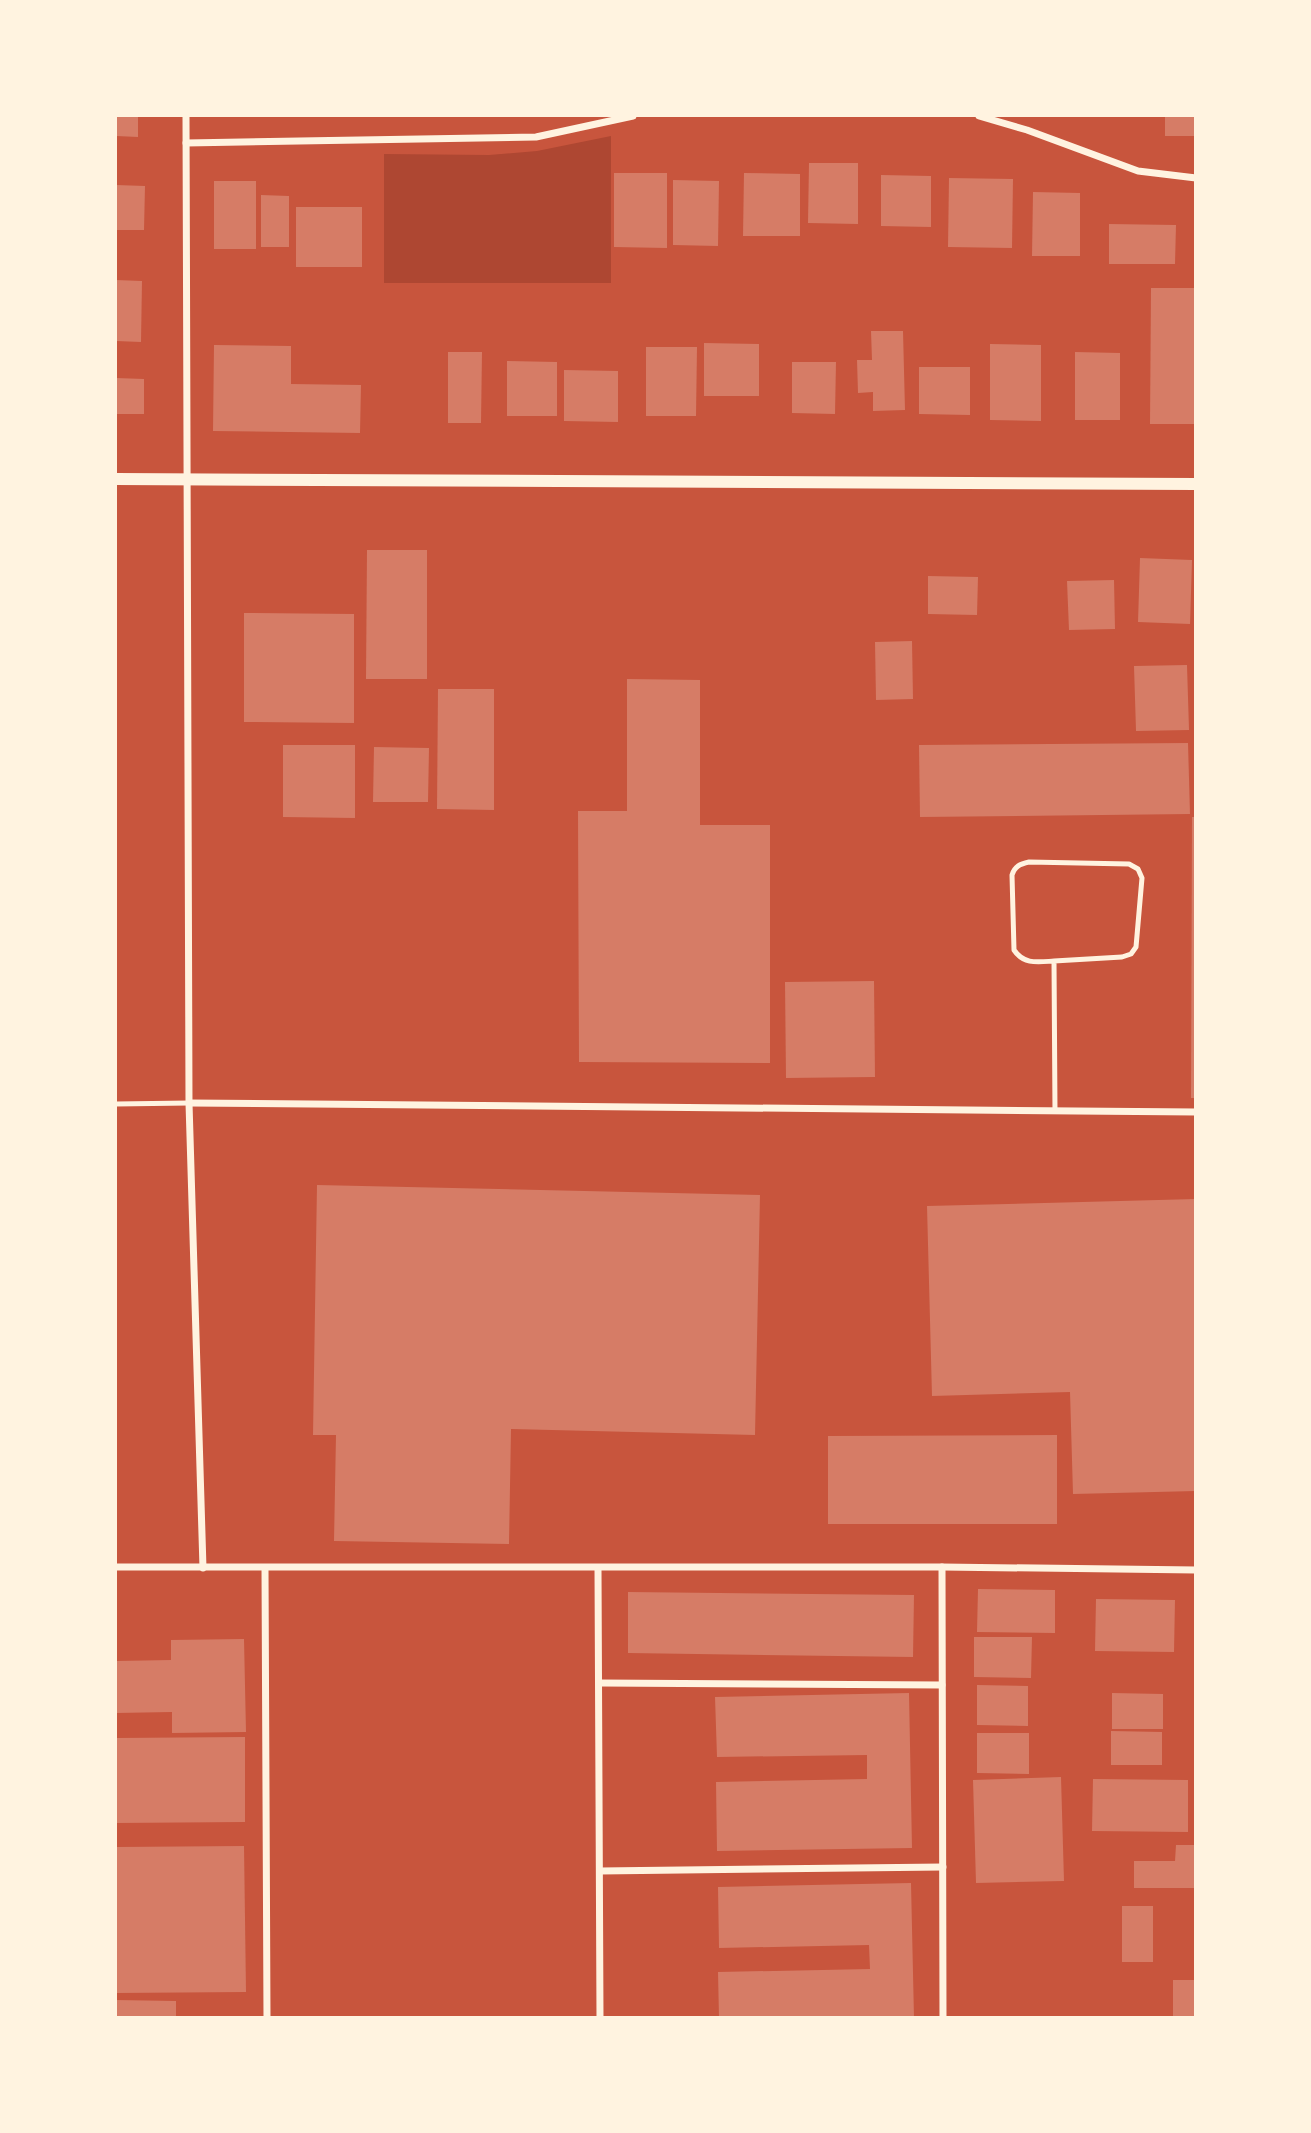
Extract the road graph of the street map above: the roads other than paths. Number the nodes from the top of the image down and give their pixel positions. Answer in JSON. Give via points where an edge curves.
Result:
{"nodes":[{"id":1,"x":186,"y":116,"type":"edge"},
{"id":2,"x":633,"y":116,"type":"edge"},
{"id":3,"x":979,"y":116,"type":"edge"},
{"id":4,"x":186,"y":143,"type":"junction"},
{"id":5,"x":1195,"y":178,"type":"edge"},
{"id":6,"x":187,"y":478,"type":"junction"},
{"id":7,"x":116,"y":479,"type":"edge"},
{"id":8,"x":1195,"y":484,"type":"edge"},
{"id":9,"x":1054,"y":961,"type":"junction"},
{"id":10,"x":189,"y":1103,"type":"junction"},
{"id":11,"x":116,"y":1104,"type":"edge"},
{"id":12,"x":1055,"y":1111,"type":"junction"},
{"id":13,"x":1195,"y":1112,"type":"edge"},
{"id":14,"x":116,"y":1567,"type":"edge"},
{"id":15,"x":942,"y":1567,"type":"junction"},
{"id":16,"x":203,"y":1568,"type":"junction"},
{"id":17,"x":265,"y":1568,"type":"junction"},
{"id":18,"x":598,"y":1568,"type":"junction"},
{"id":19,"x":1195,"y":1570,"type":"edge"},
{"id":20,"x":600,"y":1683,"type":"junction"},
{"id":21,"x":942,"y":1685,"type":"junction"},
{"id":22,"x":943,"y":1867,"type":"junction"},
{"id":23,"x":600,"y":1871,"type":"junction"},
{"id":24,"x":267,"y":2018,"type":"edge"},
{"id":25,"x":600,"y":2018,"type":"edge"},
{"id":26,"x":943,"y":2018,"type":"edge"}],
"edges":[{"from":1,"to":4,"type":"street"},
{"from":2,"to":4,"type":"street","via":[[536,136]]},
{"from":3,"to":5,"type":"street","via":[[1138,171]]},
{"from":4,"to":6,"type":"street"},
{"from":6,"to":7,"type":"street"},
{"from":6,"to":8,"type":"street"},
{"from":6,"to":10,"type":"street"},
{"from":9,"to":9,"type":"lane","via":[[1028,962],[1014,950],[1014,869],[1028,862],[1129,864],[1138,869],[1142,878],[1136,947],[1131,954]]},
{"from":9,"to":12,"type":"lane"},
{"from":10,"to":11,"type":"lane"},
{"from":10,"to":12,"type":"street"},
{"from":10,"to":16,"type":"street"},
{"from":12,"to":13,"type":"street"},
{"from":14,"to":16,"type":"street"},
{"from":15,"to":18,"type":"street"},
{"from":15,"to":19,"type":"street"},
{"from":15,"to":21,"type":"street"},
{"from":16,"to":17,"type":"street"},
{"from":17,"to":18,"type":"street"},
{"from":17,"to":24,"type":"street"},
{"from":18,"to":20,"type":"street"},
{"from":20,"to":21,"type":"street"},
{"from":20,"to":23,"type":"street"},
{"from":21,"to":22,"type":"street"},
{"from":22,"to":23,"type":"street"},
{"from":22,"to":26,"type":"street"},
{"from":23,"to":25,"type":"street"}]}
